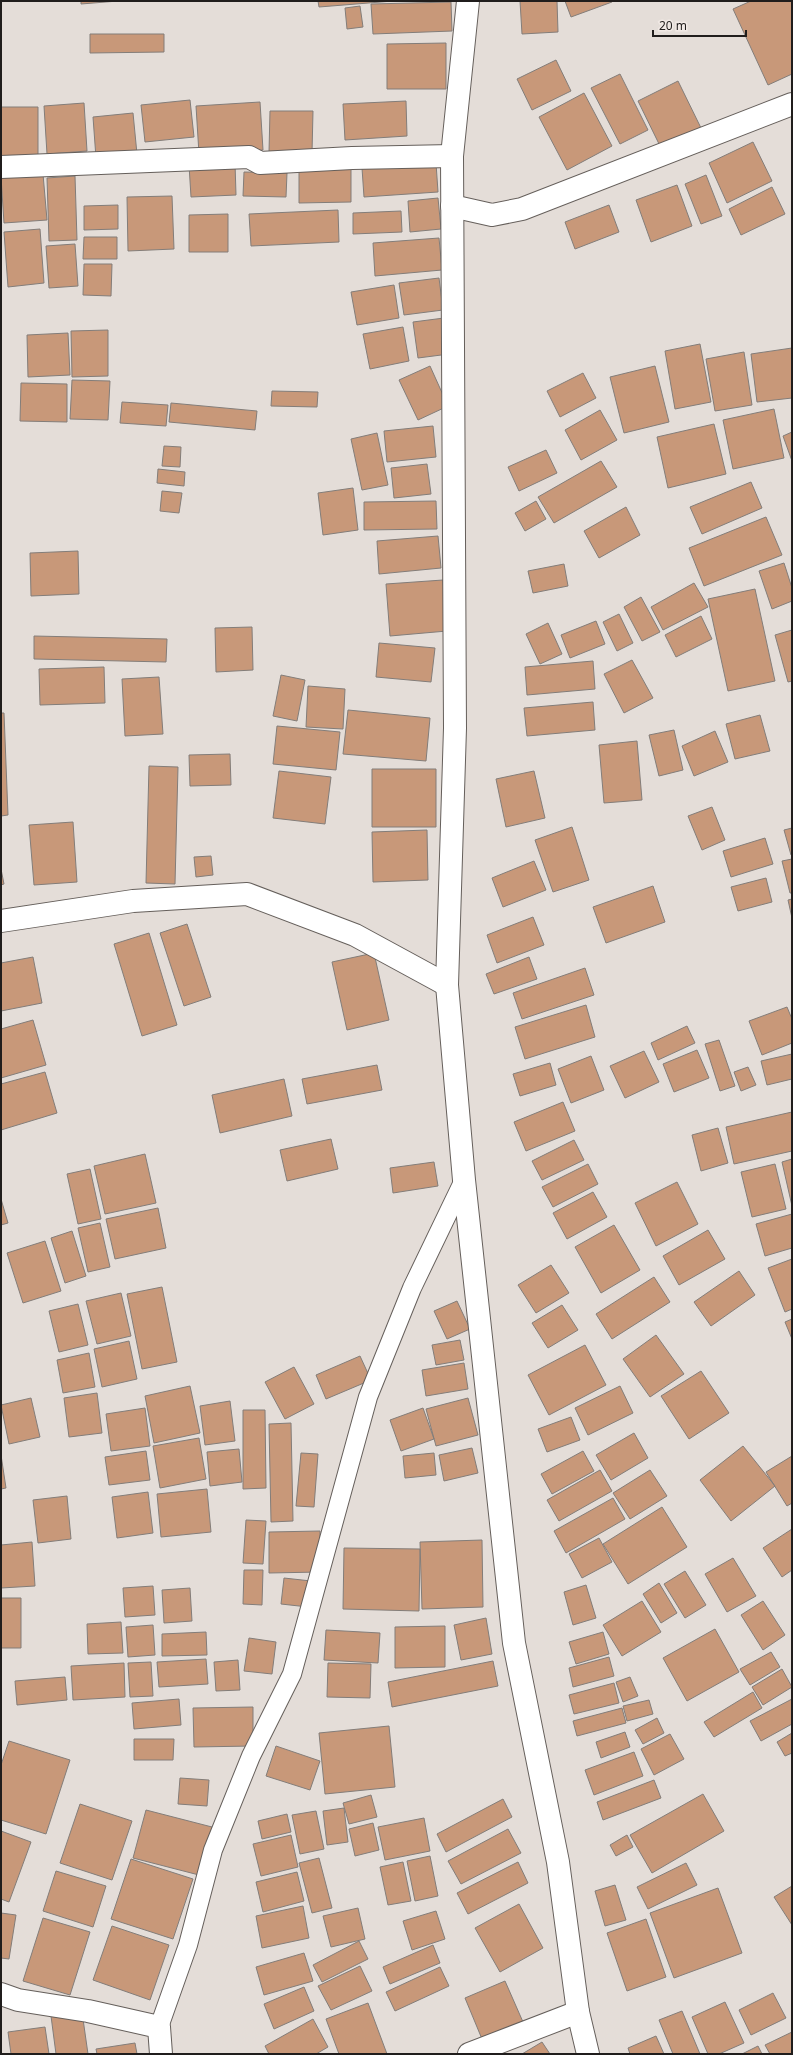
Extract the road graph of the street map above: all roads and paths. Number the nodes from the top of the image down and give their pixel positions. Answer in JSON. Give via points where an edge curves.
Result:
{"nodes":[{"id":1,"x":468,"y":1,"type":"edge"},
{"id":2,"x":792,"y":104,"type":"edge"},
{"id":3,"x":452,"y":156,"type":"junction"},
{"id":4,"x":1,"y":167,"type":"edge"},
{"id":5,"x":452,"y":206,"type":"junction"},
{"id":6,"x":1,"y":921,"type":"edge"},
{"id":7,"x":447,"y":985,"type":"junction"},
{"id":8,"x":464,"y":1180,"type":"junction"},
{"id":9,"x":1,"y":1994,"type":"edge"},
{"id":10,"x":578,"y":2012,"type":"junction"},
{"id":11,"x":159,"y":2027,"type":"junction"},
{"id":12,"x":161,"y":2054,"type":"edge"},
{"id":13,"x":469,"y":2054,"type":"edge"},
{"id":14,"x":588,"y":2054,"type":"edge"}],
"edges":[{"from":1,"to":3,"type":"main road"},
{"from":2,"to":5,"type":"main road","via":[[522,209],[492,215]]},
{"from":3,"to":4,"type":"main road","via":[[352,158],[260,164],[250,157]]},
{"from":3,"to":5,"type":"main road"},
{"from":5,"to":7,"type":"main road","via":[[455,728]]},
{"from":6,"to":7,"type":"main road","via":[[133,902],[247,894],[355,935]]},
{"from":7,"to":8,"type":"main road"},
{"from":8,"to":10,"type":"main road","via":[[514,1643],[558,1862]]},
{"from":8,"to":11,"type":"lane","via":[[412,1288],[368,1397],[292,1674],[251,1756],[213,1850],[188,1945]]},
{"from":9,"to":11,"type":"main road","via":[[18,2000],[88,2011]]},
{"from":10,"to":13,"type":"main road"},
{"from":10,"to":14,"type":"main road"},
{"from":11,"to":12,"type":"main road"}]}
